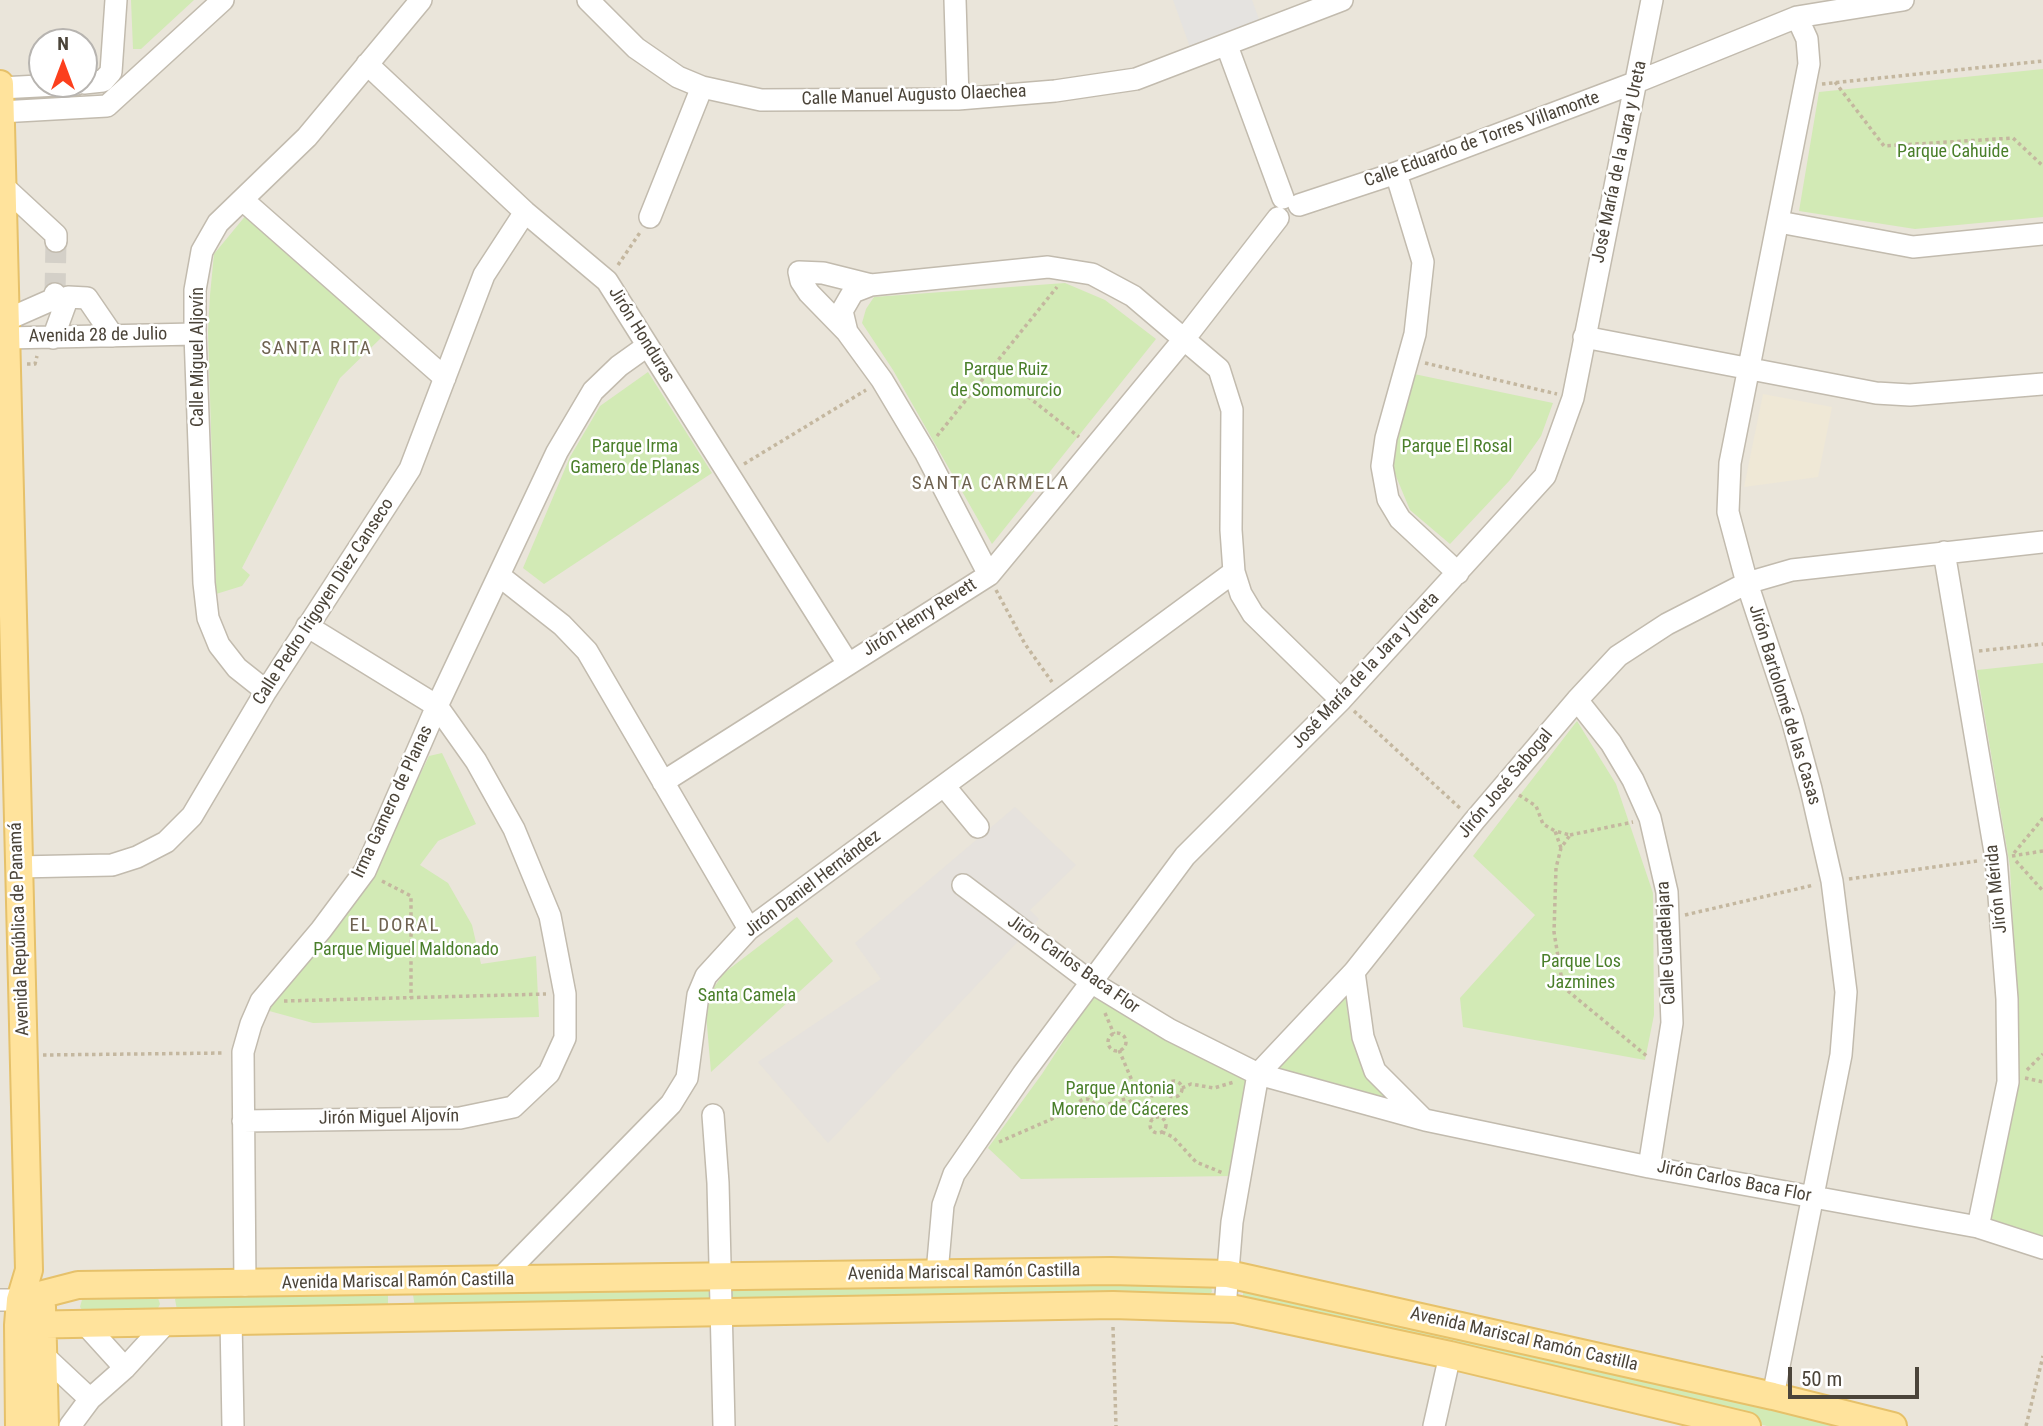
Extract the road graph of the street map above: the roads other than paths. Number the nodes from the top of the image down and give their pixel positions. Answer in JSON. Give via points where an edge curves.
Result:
{"nodes":[{"id":1,"x":117,"y":0,"type":"edge"},
{"id":2,"x":223,"y":0,"type":"edge"},
{"id":3,"x":421,"y":0,"type":"edge"},
{"id":4,"x":588,"y":0,"type":"edge"},
{"id":5,"x":955,"y":0,"type":"edge"},
{"id":6,"x":1342,"y":0,"type":"edge"},
{"id":7,"x":1652,"y":0,"type":"edge"},
{"id":8,"x":1903,"y":0,"type":"edge"},
{"id":9,"x":1797,"y":17,"type":"junction"},
{"id":10,"x":1227,"y":46,"type":"junction"},
{"id":11,"x":366,"y":64,"type":"junction"},
{"id":12,"x":98,"y":79,"type":"edge"},
{"id":13,"x":1634,"y":83,"type":"junction"},
{"id":14,"x":28,"y":85,"type":"edge"},
{"id":15,"x":0,"y":86,"type":"edge"},
{"id":16,"x":702,"y":87,"type":"junction"},
{"id":17,"x":98,"y":91,"type":"edge"},
{"id":18,"x":958,"y":99,"type":"junction"},
{"id":19,"x":107,"y":106,"type":"junction"},
{"id":20,"x":0,"y":112,"type":"edge"},
{"id":21,"x":1396,"y":173,"type":"junction"},
{"id":22,"x":3,"y":186,"type":"junction"},
{"id":23,"x":244,"y":201,"type":"junction"},
{"id":24,"x":1287,"y":207,"type":"junction"},
{"id":25,"x":525,"y":212,"type":"junction"},
{"id":26,"x":650,"y":217,"type":"road end"},
{"id":27,"x":1779,"y":222,"type":"junction"},
{"id":28,"x":2043,"y":234,"type":"edge"},
{"id":29,"x":56,"y":241,"type":"tunnel mouth"},
{"id":30,"x":862,"y":288,"type":"junction"},
{"id":31,"x":60,"y":296,"type":"junction"},
{"id":32,"x":4,"y":332,"type":"edge"},
{"id":33,"x":847,"y":332,"type":"junction"},
{"id":34,"x":195,"y":334,"type":"junction"},
{"id":35,"x":113,"y":336,"type":"junction"},
{"id":36,"x":1584,"y":337,"type":"junction"},
{"id":37,"x":53,"y":338,"type":"junction"},
{"id":38,"x":1185,"y":338,"type":"junction"},
{"id":39,"x":647,"y":346,"type":"junction"},
{"id":40,"x":1750,"y":369,"type":"junction"},
{"id":41,"x":445,"y":378,"type":"junction"},
{"id":42,"x":2043,"y":384,"type":"edge"},
{"id":43,"x":2043,"y":542,"type":"edge"},
{"id":44,"x":1944,"y":552,"type":"junction"},
{"id":45,"x":1234,"y":572,"type":"junction"},
{"id":46,"x":1458,"y":573,"type":"junction"},
{"id":47,"x":5,"y":574,"type":"edge"},
{"id":48,"x":989,"y":575,"type":"junction"},
{"id":49,"x":501,"y":577,"type":"junction"},
{"id":50,"x":1747,"y":583,"type":"junction"},
{"id":51,"x":307,"y":626,"type":"junction"},
{"id":52,"x":847,"y":662,"type":"junction"},
{"id":53,"x":266,"y":691,"type":"junction"},
{"id":54,"x":1341,"y":700,"type":"junction"},
{"id":55,"x":1577,"y":700,"type":"junction"},
{"id":56,"x":437,"y":706,"type":"junction"},
{"id":57,"x":421,"y":743,"type":"junction"},
{"id":58,"x":466,"y":748,"type":"junction"},
{"id":59,"x":663,"y":782,"type":"junction"},
{"id":60,"x":945,"y":787,"type":"junction"},
{"id":61,"x":978,"y":827,"type":"dead end"},
{"id":62,"x":18,"y":867,"type":"junction"},
{"id":63,"x":963,"y":885,"type":"dead end"},
{"id":64,"x":749,"y":929,"type":"junction"},
{"id":65,"x":1354,"y":972,"type":"junction"},
{"id":66,"x":1091,"y":982,"type":"junction"},
{"id":67,"x":1258,"y":1074,"type":"junction"},
{"id":68,"x":713,"y":1115,"type":"dead end"},
{"id":69,"x":1425,"y":1120,"type":"junction"},
{"id":70,"x":243,"y":1121,"type":"junction"},
{"id":71,"x":1649,"y":1167,"type":"junction"},
{"id":72,"x":1812,"y":1197,"type":"junction"},
{"id":73,"x":1978,"y":1227,"type":"junction"},
{"id":74,"x":2043,"y":1248,"type":"edge"},
{"id":75,"x":937,"y":1273,"type":"junction"},
{"id":76,"x":1228,"y":1274,"type":"junction"},
{"id":77,"x":720,"y":1276,"type":"junction"},
{"id":78,"x":499,"y":1280,"type":"junction"},
{"id":79,"x":398,"y":1282,"type":"junction"},
{"id":80,"x":168,"y":1284,"type":"junction"},
{"id":81,"x":245,"y":1285,"type":"junction"},
{"id":82,"x":1225,"y":1308,"type":"junction"},
{"id":83,"x":25,"y":1309,"type":"edge"},
{"id":84,"x":721,"y":1311,"type":"junction"},
{"id":85,"x":400,"y":1318,"type":"junction"},
{"id":86,"x":231,"y":1319,"type":"junction"},
{"id":87,"x":168,"y":1321,"type":"junction"},
{"id":88,"x":85,"y":1324,"type":"junction"},
{"id":89,"x":43,"y":1355,"type":"junction"},
{"id":90,"x":1450,"y":1355,"type":"junction"},
{"id":91,"x":125,"y":1367,"type":"junction"},
{"id":92,"x":1773,"y":1396,"type":"junction"},
{"id":93,"x":90,"y":1399,"type":"junction"},
{"id":94,"x":19,"y":1426,"type":"edge"},
{"id":95,"x":45,"y":1426,"type":"edge"},
{"id":96,"x":70,"y":1426,"type":"edge"},
{"id":97,"x":233,"y":1426,"type":"edge"},
{"id":98,"x":724,"y":1426,"type":"edge"},
{"id":99,"x":1434,"y":1426,"type":"edge"},
{"id":100,"x":1746,"y":1426,"type":"edge"},
{"id":101,"x":1893,"y":1426,"type":"edge"}],
"edges":[{"from":1,"to":12,"type":"street","via":[[111,72]]},
{"from":2,"to":19,"type":"street"},
{"from":3,"to":11,"type":"street","name":"Calle Miguel Aljovín"},
{"from":4,"to":16,"type":"street","name":"Calle Manuel Augusto Olaechea","via":[[636,48],[678,77]]},
{"from":5,"to":18,"type":"street"},
{"from":6,"to":10,"type":"street","name":"Calle Manuel Augusto Olaechea"},
{"from":7,"to":13,"type":"street","name":"José María de la Jara y Ureta"},
{"from":8,"to":9,"type":"street","name":"Calle Eduardo de Torres Villamonte"},
{"from":9,"to":13,"type":"street","name":"Calle Eduardo de Torres Villamonte"},
{"from":9,"to":27,"type":"street","name":"Jirón Bartolomé de las Casas","via":[[1809,49]]},
{"from":10,"to":18,"type":"street","name":"Calle Manuel Augusto Olaechea","via":[[1136,79]]},
{"from":10,"to":24,"type":"street"},
{"from":11,"to":23,"type":"street","name":"Calle Miguel Aljovín","via":[[307,137]]},
{"from":11,"to":25,"type":"street","name":"Jirón Honduras"},
{"from":13,"to":21,"type":"street","name":"Calle Eduardo de Torres Villamonte"},
{"from":13,"to":36,"type":"street","name":"José María de la Jara y Ureta"},
{"from":14,"to":15,"type":"street"},
{"from":15,"to":20,"type":"main road","name":"Avenida República de Panamá"},
{"from":16,"to":18,"type":"street","name":"Calle Manuel Augusto Olaechea","via":[[761,100]]},
{"from":16,"to":26,"type":"street"},
{"from":17,"to":19,"type":"street"},
{"from":19,"to":20,"type":"street"},
{"from":20,"to":22,"type":"main road","name":"Avenida República de Panamá"},
{"from":21,"to":24,"type":"street","name":"Calle Eduardo de Torres Villamonte"},
{"from":21,"to":46,"type":"street","via":[[1423,262],[1409,359],[1382,466],[1388,499],[1400,519]]},
{"from":22,"to":29,"type":"street","via":[[56,235]]},
{"from":22,"to":32,"type":"main road","name":"Avenida República de Panamá"},
{"from":23,"to":34,"type":"street","name":"Calle Miguel Aljovín","via":[[218,223],[202,251],[195,290]]},
{"from":23,"to":41,"type":"street"},
{"from":24,"to":38,"type":"street","name":"Jirón Henry Revett"},
{"from":25,"to":39,"type":"street","name":"Jirón Honduras","via":[[607,281]]},
{"from":25,"to":41,"type":"street","name":"Calle Pedro Irigoyen Diez Canseco","via":[[484,275]]},
{"from":27,"to":28,"type":"street","via":[[1913,247]]},
{"from":27,"to":40,"type":"street","name":"Jirón Bartolomé de las Casas"},
{"from":30,"to":33,"type":"street","via":[[842,311]]},
{"from":30,"to":33,"type":"street","via":[[823,273],[799,272],[809,293]]},
{"from":30,"to":38,"type":"street","via":[[1048,267],[1072,269],[1092,274],[1133,296]]},
{"from":31,"to":32,"type":"street"},
{"from":31,"to":35,"type":"street","via":[[87,298]]},
{"from":31,"to":37,"type":"street"},
{"from":32,"to":37,"type":"street","name":"Avenida 28 de Julio"},
{"from":32,"to":47,"type":"main road","name":"Avenida República de Panamá"},
{"from":33,"to":48,"type":"street","via":[[883,380]]},
{"from":34,"to":35,"type":"street","name":"Avenida 28 de Julio"},
{"from":34,"to":53,"type":"street","name":"Calle Miguel Aljovín","via":[[208,618],[219,645]]},
{"from":35,"to":37,"type":"street","name":"Avenida 28 de Julio"},
{"from":36,"to":40,"type":"street"},
{"from":36,"to":46,"type":"street","name":"José María de la Jara y Ureta","via":[[1573,398],[1545,476]]},
{"from":38,"to":45,"type":"street","via":[[1219,369],[1232,410]]},
{"from":38,"to":48,"type":"street","name":"Jirón Henry Revett"},
{"from":39,"to":49,"type":"street","name":"Irma Gamero de Planas","via":[[593,391],[557,452]]},
{"from":39,"to":52,"type":"street","name":"Jirón Honduras"},
{"from":40,"to":42,"type":"street","via":[[1910,395]]},
{"from":40,"to":50,"type":"street","name":"Jirón Bartolomé de las Casas","via":[[1730,463],[1728,512]]},
{"from":41,"to":51,"type":"street","name":"Calle Pedro Irigoyen Diez Canseco","via":[[411,469]]},
{"from":43,"to":44,"type":"street","name":"Jirón José Sabogal"},
{"from":44,"to":50,"type":"street","name":"Jirón José Sabogal","via":[[1792,570]]},
{"from":44,"to":73,"type":"street","name":"Jirón Mérida","via":[[1960,653],[2004,857],[2009,1073]]},
{"from":45,"to":54,"type":"street","via":[[1254,614]]},
{"from":45,"to":60,"type":"street","name":"Jirón Daniel Hernández"},
{"from":46,"to":54,"type":"street","name":"José María de la Jara y Ureta"},
{"from":47,"to":62,"type":"main road","name":"Avenida República de Panamá"},
{"from":48,"to":52,"type":"street","name":"Jirón Henry Revett"},
{"from":49,"to":56,"type":"street","name":"Irma Gamero de Planas"},
{"from":49,"to":59,"type":"street","via":[[587,651]]},
{"from":50,"to":55,"type":"street","name":"Jirón José Sabogal","via":[[1667,624],[1618,656]]},
{"from":50,"to":72,"type":"street","name":"Jirón Bartolomé de las Casas","via":[[1811,789],[1832,881],[1846,992],[1841,1055]]},
{"from":51,"to":53,"type":"street","name":"Calle Pedro Irigoyen Diez Canseco"},
{"from":51,"to":56,"type":"street","name":"Jirón Miguel Aljovín"},
{"from":52,"to":59,"type":"street","name":"Jirón Henry Revett"},
{"from":53,"to":62,"type":"street","name":"Calle Pedro Irigoyen Diez Canseco","via":[[192,816],[166,842],[112,865]]},
{"from":54,"to":66,"type":"street","name":"José María de la Jara y Ureta","via":[[1185,856]]},
{"from":55,"to":65,"type":"street","name":"Jirón José Sabogal"},
{"from":55,"to":71,"type":"street","name":"Calle Guadelajara","via":[[1616,752],[1650,818],[1670,919],[1672,1023]]},
{"from":56,"to":57,"type":"street","name":"Irma Gamero de Planas"},
{"from":56,"to":58,"type":"street","name":"Jirón Miguel Aljovín"},
{"from":57,"to":58,"type":"street","via":[[444,738]]},
{"from":57,"to":70,"type":"street","name":"Irma Gamero de Planas","via":[[365,871],[261,1002],[243,1052]]},
{"from":58,"to":70,"type":"street","name":"Jirón Miguel Aljovín","via":[[513,829],[550,916],[565,994],[565,1038],[549,1073],[513,1107],[460,1118]]},
{"from":59,"to":64,"type":"street"},
{"from":60,"to":61,"type":"street"},
{"from":60,"to":64,"type":"street","name":"Jirón Daniel Hernández"},
{"from":62,"to":83,"type":"main road","name":"Avenida República de Panamá","via":[[29,1270]]},
{"from":63,"to":66,"type":"street","name":"Jirón Carlos Baca Flor"},
{"from":64,"to":78,"type":"street","name":"Jirón Daniel Hernández","via":[[706,976],[698,995],[687,1078],[671,1104]]},
{"from":65,"to":67,"type":"street","name":"Jirón José Sabogal"},
{"from":65,"to":69,"type":"street","via":[[1363,1037],[1375,1070]]},
{"from":66,"to":67,"type":"street","name":"Jirón Carlos Baca Flor","via":[[1170,1030]]},
{"from":66,"to":75,"type":"street","name":"José María de la Jara y Ureta","via":[[954,1174],[943,1205]]},
{"from":67,"to":69,"type":"street","name":"Jirón Carlos Baca Flor"},
{"from":67,"to":76,"type":"street"},
{"from":68,"to":77,"type":"street"},
{"from":69,"to":71,"type":"street","name":"Jirón Carlos Baca Flor"},
{"from":70,"to":81,"type":"street","name":"Irma Gamero de Planas"},
{"from":71,"to":72,"type":"street","name":"Jirón Carlos Baca Flor"},
{"from":72,"to":73,"type":"street","name":"Jirón Carlos Baca Flor"},
{"from":72,"to":92,"type":"street","name":"Jirón Bartolomé de las Casas"},
{"from":73,"to":74,"type":"street","name":"Jirón Carlos Baca Flor"},
{"from":75,"to":76,"type":"main road","name":"Avenida Mariscal Ramón Castilla"},
{"from":75,"to":77,"type":"main road","name":"Avenida Mariscal Ramón Castilla"},
{"from":76,"to":82,"type":"street"},
{"from":76,"to":92,"type":"main road","name":"Avenida Mariscal Ramón Castilla"},
{"from":77,"to":78,"type":"main road","name":"Avenida Mariscal Ramón Castilla"},
{"from":77,"to":84,"type":"street"},
{"from":78,"to":79,"type":"main road","name":"Avenida Mariscal Ramón Castilla"},
{"from":79,"to":81,"type":"main road","name":"Avenida Mariscal Ramón Castilla"},
{"from":79,"to":85,"type":"main road"},
{"from":80,"to":81,"type":"main road","name":"Avenida Mariscal Ramón Castilla"},
{"from":80,"to":83,"type":"main road","name":"Avenida Mariscal Ramón Castilla","via":[[78,1285]]},
{"from":80,"to":87,"type":"main road"},
{"from":82,"to":84,"type":"main road","name":"Avenida Mariscal Ramón Castilla","via":[[1113,1305]]},
{"from":82,"to":90,"type":"main road","name":"Avenida Mariscal Ramón Castilla"},
{"from":83,"to":88,"type":"main road","name":"Avenida Mariscal Ramón Castilla"},
{"from":83,"to":89,"type":"main road","name":"Avenida República de Panamá"},
{"from":83,"to":94,"type":"main road","name":"Avenida República de Panamá"},
{"from":84,"to":85,"type":"main road","name":"Avenida Mariscal Ramón Castilla"},
{"from":84,"to":98,"type":"street"},
{"from":85,"to":86,"type":"main road","name":"Avenida Mariscal Ramón Castilla"},
{"from":86,"to":87,"type":"main road","name":"Avenida Mariscal Ramón Castilla"},
{"from":86,"to":97,"type":"street"},
{"from":87,"to":88,"type":"main road","name":"Avenida Mariscal Ramón Castilla"},
{"from":87,"to":91,"type":"street"},
{"from":88,"to":91,"type":"street"},
{"from":89,"to":93,"type":"street"},
{"from":89,"to":95,"type":"main road","name":"Avenida República de Panamá"},
{"from":90,"to":99,"type":"street"},
{"from":90,"to":100,"type":"main road","name":"Avenida Mariscal Ramón Castilla"},
{"from":91,"to":93,"type":"street"},
{"from":92,"to":101,"type":"main road","name":"Avenida Mariscal Ramón Castilla"},
{"from":93,"to":96,"type":"street"}]}
